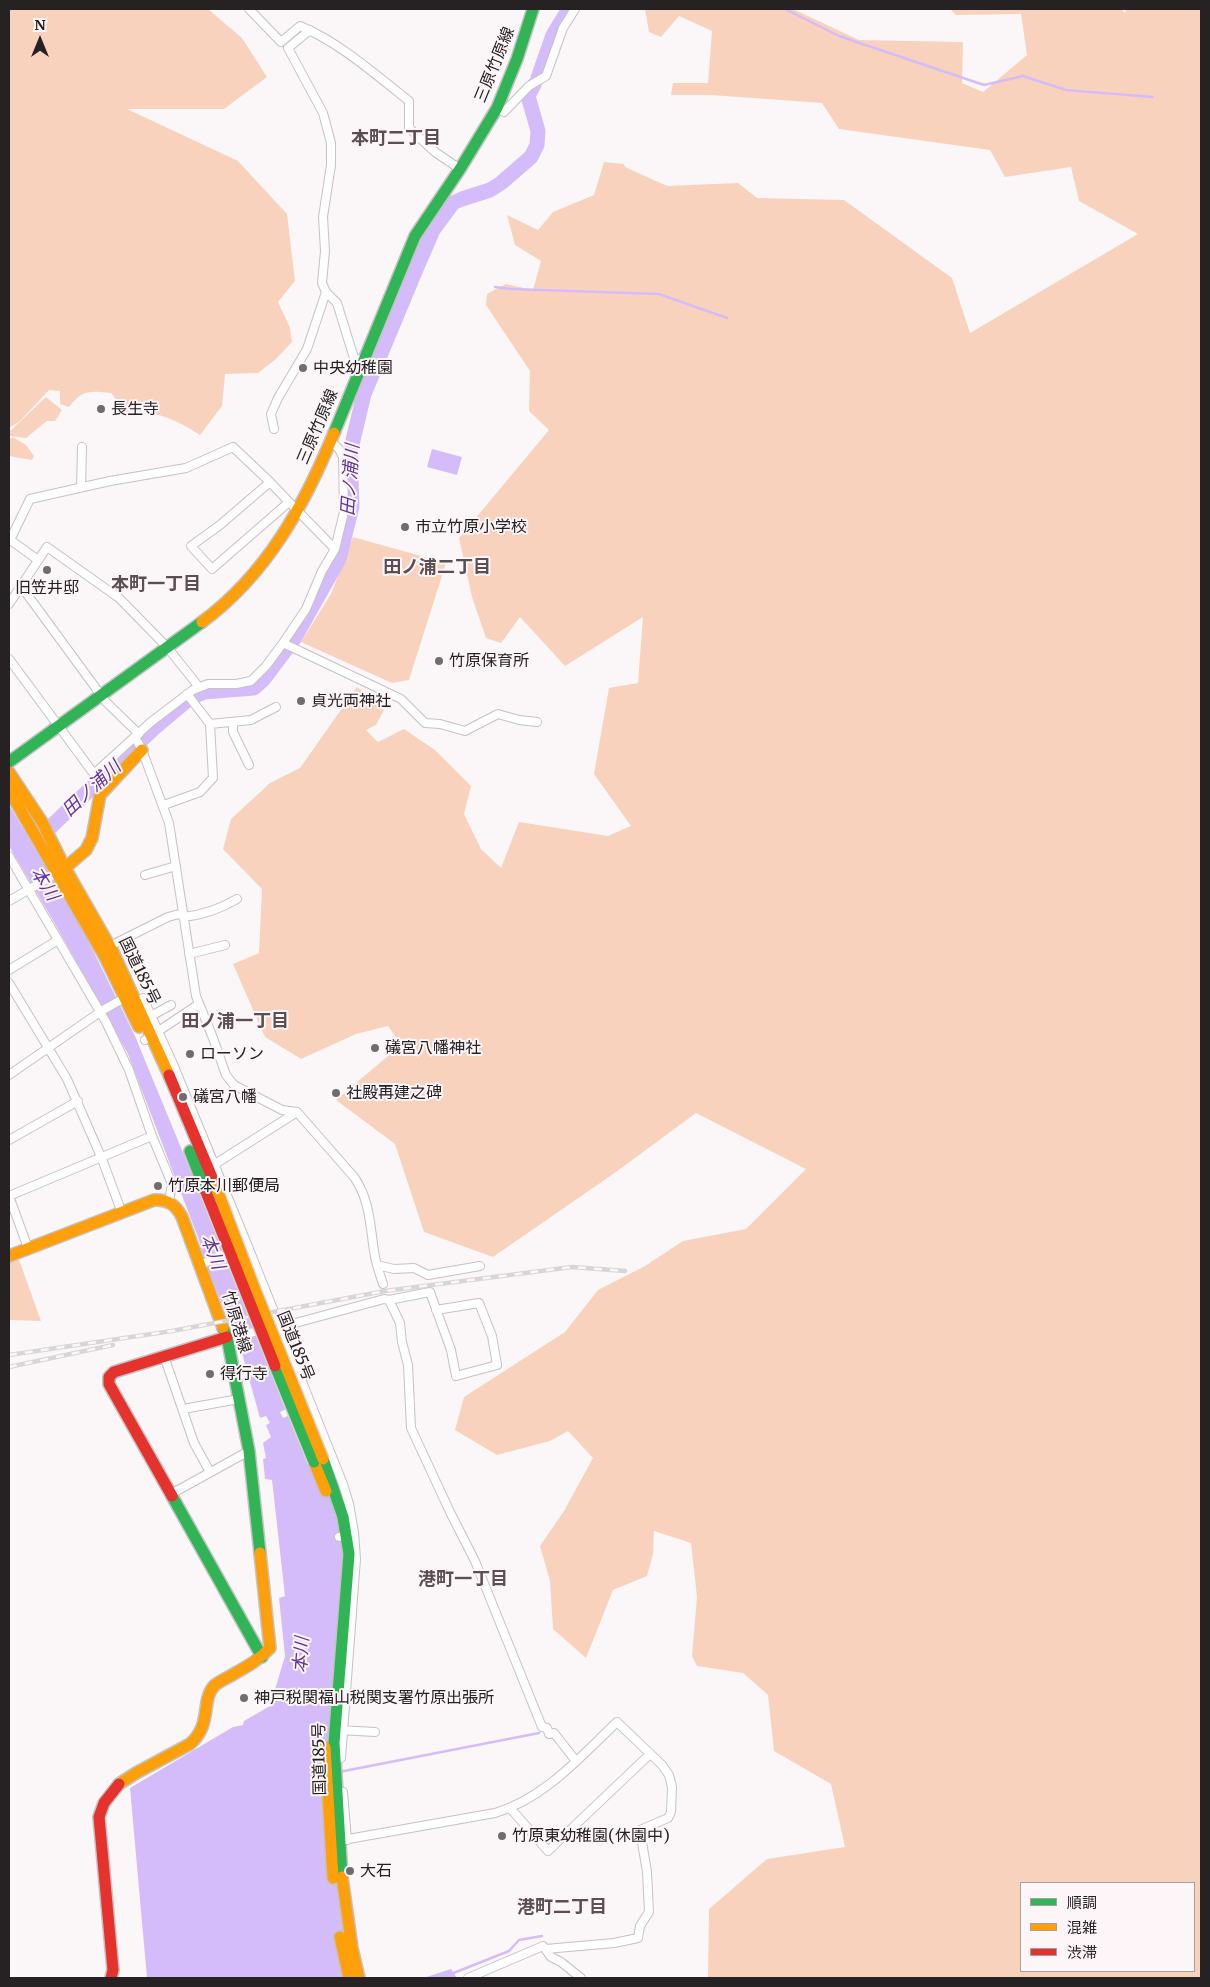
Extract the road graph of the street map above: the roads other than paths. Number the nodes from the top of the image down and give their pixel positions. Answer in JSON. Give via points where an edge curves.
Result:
{"nodes":[{"id":1,"x":249,"y":9,"type":"edge"},
{"id":2,"x":533,"y":9,"type":"edge"},
{"id":3,"x":575,"y":9,"type":"edge"},
{"id":4,"x":310,"y":30,"type":"junction"},
{"id":5,"x":496,"y":108,"type":"junction"},
{"id":6,"x":460,"y":169,"type":"junction"},
{"id":7,"x":326,"y":292,"type":"junction"},
{"id":8,"x":364,"y":361,"type":"junction"},
{"id":9,"x":274,"y":428,"type":"dead end"},
{"id":10,"x":331,"y":441,"type":"junction"},
{"id":11,"x":82,"y":447,"type":"dead end"},
{"id":12,"x":270,"y":482,"type":"junction"},
{"id":13,"x":81,"y":487,"type":"junction"},
{"id":14,"x":289,"y":502,"type":"junction"},
{"id":15,"x":298,"y":511,"type":"junction"},
{"id":16,"x":10,"y":539,"type":"edge"},
{"id":17,"x":335,"y":550,"type":"junction"},
{"id":18,"x":38,"y":560,"type":"junction"},
{"id":19,"x":21,"y":586,"type":"junction"},
{"id":20,"x":10,"y":598,"type":"edge"},
{"id":21,"x":287,"y":645,"type":"junction"},
{"id":22,"x":167,"y":648,"type":"junction"},
{"id":23,"x":9,"y":659,"type":"edge"},
{"id":24,"x":200,"y":687,"type":"junction"},
{"id":25,"x":101,"y":694,"type":"junction"},
{"id":26,"x":187,"y":694,"type":"junction"},
{"id":27,"x":276,"y":707,"type":"dead end"},
{"id":28,"x":233,"y":722,"type":"junction"},
{"id":29,"x":537,"y":722,"type":"dead end"},
{"id":30,"x":210,"y":724,"type":"junction"},
{"id":31,"x":58,"y":726,"type":"junction"},
{"id":32,"x":137,"y":737,"type":"junction"},
{"id":33,"x":142,"y":749,"type":"junction"},
{"id":34,"x":9,"y":762,"type":"edge"},
{"id":35,"x":249,"y":765,"type":"dead end"},
{"id":36,"x":9,"y":772,"type":"edge"},
{"id":37,"x":9,"y":790,"type":"edge"},
{"id":38,"x":164,"y":805,"type":"junction"},
{"id":39,"x":36,"y":825,"type":"junction"},
{"id":40,"x":9,"y":856,"type":"edge"},
{"id":41,"x":176,"y":866,"type":"junction"},
{"id":42,"x":57,"y":872,"type":"junction"},
{"id":43,"x":145,"y":875,"type":"dead end"},
{"id":44,"x":31,"y":888,"type":"junction"},
{"id":45,"x":237,"y":899,"type":"dead end"},
{"id":46,"x":9,"y":902,"type":"edge"},
{"id":47,"x":183,"y":915,"type":"junction"},
{"id":48,"x":58,"y":940,"type":"junction"},
{"id":49,"x":225,"y":945,"type":"dead end"},
{"id":50,"x":110,"y":946,"type":"junction"},
{"id":51,"x":189,"y":954,"type":"junction"},
{"id":52,"x":9,"y":970,"type":"edge"},
{"id":53,"x":9,"y":983,"type":"edge"},
{"id":54,"x":130,"y":997,"type":"junction"},
{"id":55,"x":200,"y":1004,"type":"junction"},
{"id":56,"x":171,"y":1005,"type":"dead end"},
{"id":57,"x":102,"y":1012,"type":"junction"},
{"id":58,"x":151,"y":1016,"type":"junction"},
{"id":59,"x":152,"y":1035,"type":"junction"},
{"id":60,"x":48,"y":1049,"type":"junction"},
{"id":61,"x":9,"y":1076,"type":"edge"},
{"id":62,"x":78,"y":1102,"type":"junction"},
{"id":63,"x":297,"y":1112,"type":"junction"},
{"id":64,"x":152,"y":1136,"type":"junction"},
{"id":65,"x":9,"y":1140,"type":"edge"},
{"id":66,"x":102,"y":1159,"type":"junction"},
{"id":67,"x":212,"y":1167,"type":"junction"},
{"id":68,"x":211,"y":1190,"type":"junction"},
{"id":69,"x":9,"y":1196,"type":"edge"},
{"id":70,"x":169,"y":1201,"type":"junction"},
{"id":71,"x":122,"y":1213,"type":"junction"},
{"id":72,"x":245,"y":1245,"type":"junction"},
{"id":73,"x":28,"y":1248,"type":"junction"},
{"id":74,"x":9,"y":1256,"type":"edge"},
{"id":75,"x":203,"y":1264,"type":"junction"},
{"id":76,"x":377,"y":1266,"type":"junction"},
{"id":77,"x":480,"y":1266,"type":"dead end"},
{"id":78,"x":383,"y":1284,"type":"dead end"},
{"id":79,"x":389,"y":1300,"type":"junction"},
{"id":80,"x":436,"y":1310,"type":"junction"},
{"id":81,"x":279,"y":1327,"type":"junction"},
{"id":82,"x":231,"y":1337,"type":"junction"},
{"id":83,"x":164,"y":1356,"type":"junction"},
{"id":84,"x":239,"y":1399,"type":"junction"},
{"id":85,"x":184,"y":1409,"type":"junction"},
{"id":86,"x":249,"y":1451,"type":"junction"},
{"id":87,"x":210,"y":1472,"type":"junction"},
{"id":88,"x":171,"y":1494,"type":"junction"},
{"id":89,"x":348,"y":1534,"type":"junction"},
{"id":90,"x":262,"y":1657,"type":"junction"},
{"id":91,"x":339,"y":1730,"type":"junction"},
{"id":92,"x":375,"y":1732,"type":"dead end"},
{"id":93,"x":650,"y":1754,"type":"junction"},
{"id":94,"x":576,"y":1761,"type":"junction"},
{"id":95,"x":511,"y":1809,"type":"junction"},
{"id":96,"x":340,"y":1841,"type":"junction"},
{"id":97,"x":546,"y":1949,"type":"junction"},
{"id":98,"x":350,"y":1964,"type":"junction"},
{"id":99,"x":111,"y":1978,"type":"edge"},
{"id":100,"x":350,"y":1978,"type":"edge"},
{"id":101,"x":360,"y":1978,"type":"edge"},
{"id":102,"x":468,"y":1978,"type":"edge"},
{"id":103,"x":581,"y":1978,"type":"edge"}],
"edges":[{"from":1,"to":4,"type":"street","via":[[281,42],[300,26]]},
{"from":2,"to":5,"type":"main road","name":"三原竹原線","via":[[517,59]]},
{"from":3,"to":5,"type":"street","via":[[563,28],[546,76],[529,86],[504,112]]},
{"from":4,"to":6,"type":"street","via":[[359,61],[409,101],[409,128]]},
{"from":4,"to":7,"type":"street","via":[[288,48],[323,113],[330,143],[331,165],[323,217],[325,251],[322,283]]},
{"from":5,"to":6,"type":"main road","name":"三原竹原線"},
{"from":6,"to":8,"type":"main road","name":"三原竹原線","via":[[415,236]]},
{"from":7,"to":8,"type":"street","via":[[337,303],[354,358]]},
{"from":7,"to":9,"type":"street","via":[[307,349],[271,414]]},
{"from":8,"to":10,"type":"main road","name":"三原竹原線"},
{"from":10,"to":15,"type":"main road","name":"三原竹原線"},
{"from":10,"to":17,"type":"street","via":[[343,457],[344,512]]},
{"from":11,"to":13,"type":"street"},
{"from":12,"to":13,"type":"street","via":[[233,448],[186,468]]},
{"from":12,"to":14,"type":"street"},
{"from":12,"to":14,"type":"street","via":[[220,526],[191,546],[212,569]]},
{"from":13,"to":16,"type":"street","via":[[30,499]]},
{"from":14,"to":15,"type":"street"},
{"from":15,"to":17,"type":"street"},
{"from":15,"to":22,"type":"main road","name":"三原竹原線","via":[[261,567],[211,615]]},
{"from":16,"to":18,"type":"street"},
{"from":17,"to":21,"type":"street"},
{"from":18,"to":19,"type":"street"},
{"from":18,"to":22,"type":"street","via":[[47,547],[119,598]]},
{"from":19,"to":20,"type":"street"},
{"from":19,"to":25,"type":"street"},
{"from":21,"to":24,"type":"street","via":[[251,681]]},
{"from":21,"to":29,"type":"street","via":[[401,699],[425,723],[465,731],[498,714]]},
{"from":22,"to":24,"type":"street"},
{"from":22,"to":25,"type":"main road","name":"三原竹原線"},
{"from":23,"to":31,"type":"street"},
{"from":24,"to":26,"type":"street"},
{"from":25,"to":31,"type":"main road","name":"三原竹原線"},
{"from":25,"to":32,"type":"street"},
{"from":26,"to":30,"type":"street"},
{"from":26,"to":32,"type":"street"},
{"from":27,"to":28,"type":"street","via":[[251,720]]},
{"from":28,"to":30,"type":"street"},
{"from":28,"to":35,"type":"street","via":[[233,732]]},
{"from":30,"to":38,"type":"street","via":[[212,778],[200,792]]},
{"from":31,"to":32,"type":"street","via":[[94,774]]},
{"from":31,"to":34,"type":"main road","name":"三原竹原線"},
{"from":32,"to":33,"type":"street"},
{"from":33,"to":38,"type":"street"},
{"from":33,"to":42,"type":"main road","via":[[100,795],[92,838],[86,850]]},
{"from":36,"to":39,"type":"main road","name":"国道185号"},
{"from":37,"to":39,"type":"main road","name":"国道185号"},
{"from":38,"to":41,"type":"street"},
{"from":39,"to":42,"type":"main road","name":"国道185号"},
{"from":40,"to":44,"type":"street"},
{"from":41,"to":43,"type":"street"},
{"from":41,"to":47,"type":"street"},
{"from":42,"to":44,"type":"street"},
{"from":42,"to":50,"type":"main road","name":"国道185号"},
{"from":42,"to":54,"type":"main road","name":"国道185号"},
{"from":44,"to":46,"type":"street"},
{"from":44,"to":48,"type":"street"},
{"from":45,"to":47,"type":"street","via":[[196,916]]},
{"from":47,"to":50,"type":"street","via":[[168,917]]},
{"from":47,"to":51,"type":"street"},
{"from":48,"to":52,"type":"street"},
{"from":48,"to":57,"type":"street"},
{"from":49,"to":51,"type":"street"},
{"from":50,"to":54,"type":"main road","name":"国道185号"},
{"from":51,"to":55,"type":"street"},
{"from":53,"to":60,"type":"street"},
{"from":54,"to":57,"type":"street"},
{"from":54,"to":58,"type":"street"},
{"from":54,"to":59,"type":"main road","name":"国道185号"},
{"from":55,"to":59,"type":"street"},
{"from":55,"to":63,"type":"street","via":[[226,1075],[234,1085],[282,1110]]},
{"from":56,"to":58,"type":"street"},
{"from":57,"to":60,"type":"street"},
{"from":57,"to":64,"type":"street","via":[[129,1070]]},
{"from":58,"to":59,"type":"street"},
{"from":59,"to":67,"type":"main road","name":"国道185号"},
{"from":59,"to":68,"type":"main road","name":"国道185号","via":[[159,1070]]},
{"from":60,"to":61,"type":"street"},
{"from":60,"to":62,"type":"street"},
{"from":62,"to":65,"type":"street"},
{"from":62,"to":66,"type":"street"},
{"from":63,"to":67,"type":"street"},
{"from":63,"to":76,"type":"street","via":[[361,1188],[368,1206]]},
{"from":64,"to":66,"type":"street"},
{"from":64,"to":70,"type":"street","via":[[172,1184]]},
{"from":66,"to":69,"type":"street"},
{"from":66,"to":71,"type":"street"},
{"from":67,"to":68,"type":"main road","name":"国道185号"},
{"from":67,"to":72,"type":"street"},
{"from":68,"to":89,"type":"main road","name":"国道185号","bridge":true,"via":[[337,1494]]},
{"from":69,"to":73,"type":"street"},
{"from":70,"to":71,"type":"main road","via":[[154,1200]]},
{"from":70,"to":75,"type":"main road","name":"竹原港線","via":[[178,1209]]},
{"from":71,"to":73,"type":"main road"},
{"from":72,"to":75,"type":"street","bridge":true},
{"from":72,"to":81,"type":"street"},
{"from":73,"to":74,"type":"main road"},
{"from":75,"to":82,"type":"main road","name":"竹原港線"},
{"from":76,"to":77,"type":"street","via":[[414,1268],[428,1275]]},
{"from":76,"to":78,"type":"street"},
{"from":79,"to":80,"type":"street","via":[[430,1292]]},
{"from":79,"to":81,"type":"street"},
{"from":79,"to":94,"type":"street","via":[[400,1323],[408,1365],[411,1428],[475,1561],[542,1727],[547,1728],[549,1734],[554,1733]]},
{"from":80,"to":80,"type":"street","via":[[456,1376],[497,1365],[492,1336],[479,1303]]},
{"from":81,"to":82,"type":"street","bridge":true},
{"from":81,"to":89,"type":"street","via":[[343,1484],[349,1504]]},
{"from":82,"to":83,"type":"main road"},
{"from":82,"to":84,"type":"main road","name":"竹原港線"},
{"from":83,"to":85,"type":"street"},
{"from":83,"to":88,"type":"main road","via":[[114,1372],[109,1384]]},
{"from":84,"to":85,"type":"street"},
{"from":84,"to":86,"type":"main road","name":"竹原港線"},
{"from":85,"to":87,"type":"street","via":[[194,1443]]},
{"from":86,"to":87,"type":"street"},
{"from":86,"to":90,"type":"main road","name":"竹原港線","via":[[270,1639],[270,1648]]},
{"from":87,"to":88,"type":"street"},
{"from":88,"to":90,"type":"main road"},
{"from":89,"to":91,"type":"main road","name":"国道185号"},
{"from":89,"to":96,"type":"main road","name":"国道185号","via":[[339,1580],[325,1745]]},
{"from":90,"to":99,"type":"main road","via":[[215,1685],[200,1735],[124,1780],[101,1804],[99,1817],[113,1970]]},
{"from":91,"to":92,"type":"street"},
{"from":91,"to":96,"type":"street","via":[[342,1776]]},
{"from":91,"to":96,"type":"main road","name":"国道185号","via":[[335,1779]]},
{"from":93,"to":94,"type":"street","via":[[617,1722]]},
{"from":93,"to":95,"type":"street","via":[[548,1852]]},
{"from":93,"to":97,"type":"street","via":[[669,1775],[671,1812],[668,1818],[640,1830],[649,1912],[640,1926],[638,1938]]},
{"from":94,"to":95,"type":"street","via":[[532,1798]]},
{"from":95,"to":96,"type":"street"},
{"from":96,"to":98,"type":"main road","name":"国道185号"},
{"from":97,"to":102,"type":"street","via":[[543,1946]]},
{"from":97,"to":103,"type":"street","via":[[551,1957]]},
{"from":98,"to":100,"type":"main road","name":"国道185号"},
{"from":98,"to":101,"type":"main road","name":"国道185号"}]}
